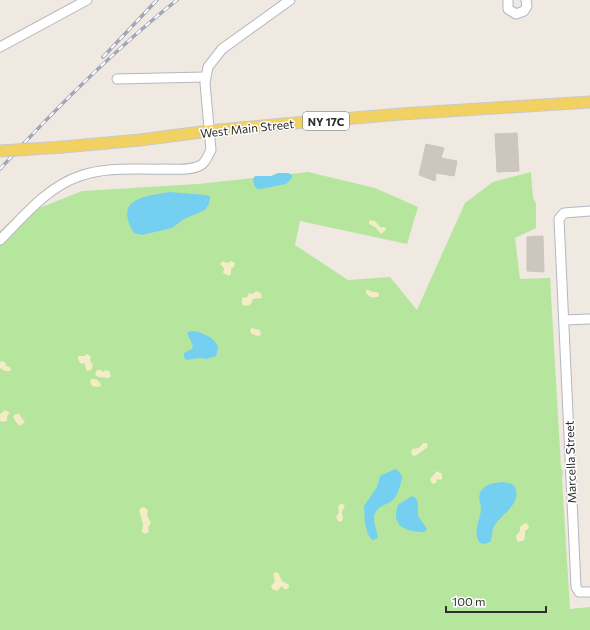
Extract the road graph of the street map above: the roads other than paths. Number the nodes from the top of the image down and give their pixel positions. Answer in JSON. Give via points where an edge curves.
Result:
{"nodes":[{"id":1,"x":87,"y":0,"type":"edge"},
{"id":2,"x":290,"y":0,"type":"edge"},
{"id":3,"x":508,"y":0,"type":"edge"},
{"id":4,"x":526,"y":0,"type":"edge"},
{"id":5,"x":0,"y":47,"type":"edge"},
{"id":6,"x":205,"y":77,"type":"junction"},
{"id":7,"x":116,"y":79,"type":"dead end"},
{"id":8,"x":590,"y":102,"type":"edge"},
{"id":9,"x":209,"y":131,"type":"junction"},
{"id":10,"x":0,"y":151,"type":"edge"},
{"id":11,"x":590,"y":211,"type":"edge"},
{"id":12,"x":0,"y":240,"type":"edge"},
{"id":13,"x":590,"y":319,"type":"edge"},
{"id":14,"x":564,"y":320,"type":"junction"},
{"id":15,"x":590,"y":592,"type":"edge"}],
"edges":[{"from":1,"to":5,"type":"street"},
{"from":2,"to":6,"type":"street","via":[[222,49],[208,67]]},
{"from":3,"to":4,"type":"street","via":[[508,9],[516,14],[524,11],[527,6]]},
{"from":6,"to":7,"type":"street"},
{"from":6,"to":9,"type":"street"},
{"from":8,"to":9,"type":"main road","name":"West Main Street","number":"NY 17C","via":[[401,114]]},
{"from":9,"to":10,"type":"main road","name":"West Main Street","number":"NY 17C","bridge":true,"via":[[146,140]]},
{"from":9,"to":12,"type":"street","via":[[211,150],[201,165],[179,169],[104,170],[69,180],[49,192]]},
{"from":11,"to":14,"type":"street","via":[[564,213],[559,219]]},
{"from":13,"to":14,"type":"street"},
{"from":14,"to":15,"type":"street","name":"Marcella Street","via":[[576,587],[579,592]]}]}
